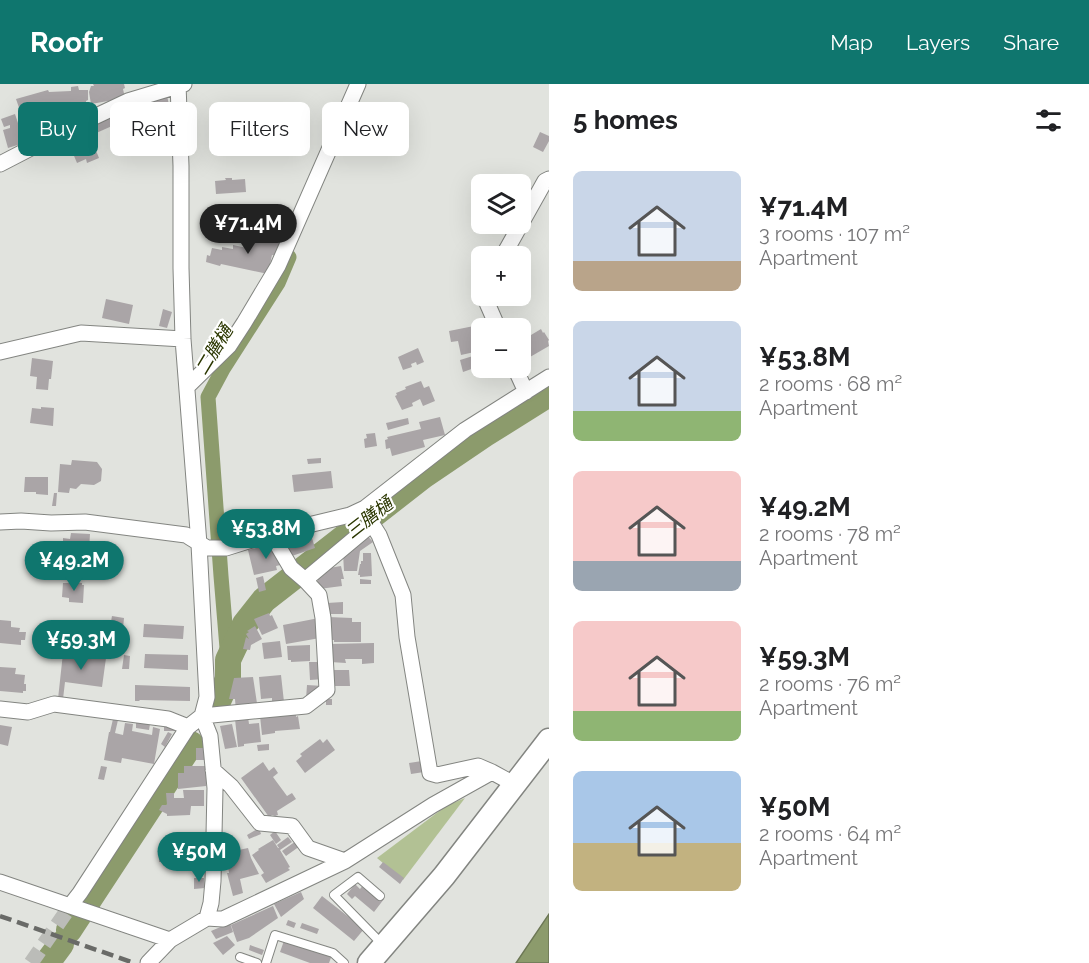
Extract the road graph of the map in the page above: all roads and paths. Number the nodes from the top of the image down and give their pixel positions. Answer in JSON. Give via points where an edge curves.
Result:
{"nodes":[{"id":1,"x":358,"y":84,"type":"edge"},
{"id":2,"x":180,"y":85,"type":"edge"},
{"id":3,"x":0,"y":164,"type":"edge"},
{"id":4,"x":549,"y":179,"type":"edge"},
{"id":5,"x":509,"y":246,"type":"edge"},
{"id":6,"x":183,"y":339,"type":"junction"},
{"id":7,"x":0,"y":352,"type":"edge"},
{"id":8,"x":549,"y":377,"type":"edge"},
{"id":9,"x":520,"y":378,"type":"edge"},
{"id":10,"x":188,"y":386,"type":"junction"},
{"id":11,"x":526,"y":392,"type":"junction"},
{"id":12,"x":365,"y":508,"type":"junction"},
{"id":13,"x":0,"y":522,"type":"edge"},
{"id":14,"x":372,"y":524,"type":"junction"},
{"id":15,"x":272,"y":534,"type":"junction"},
{"id":16,"x":203,"y":546,"type":"junction"},
{"id":17,"x":305,"y":580,"type":"junction"},
{"id":18,"x":0,"y":709,"type":"edge"},
{"id":19,"x":201,"y":716,"type":"junction"},
{"id":20,"x":188,"y":727,"type":"junction"},
{"id":21,"x":549,"y":740,"type":"edge"},
{"id":22,"x":213,"y":770,"type":"junction"},
{"id":23,"x":492,"y":772,"type":"junction"},
{"id":24,"x":514,"y":784,"type":"junction"},
{"id":25,"x":345,"y":861,"type":"junction"},
{"id":26,"x":0,"y":882,"type":"edge"},
{"id":27,"x":380,"y":896,"type":"dead end"},
{"id":28,"x":80,"y":907,"type":"junction"},
{"id":29,"x":207,"y":918,"type":"junction"},
{"id":30,"x":171,"y":940,"type":"junction"},
{"id":31,"x":376,"y":954,"type":"edge"},
{"id":32,"x":240,"y":957,"type":"dead end"},
{"id":33,"x":148,"y":963,"type":"edge"},
{"id":34,"x":257,"y":963,"type":"edge"},
{"id":35,"x":266,"y":963,"type":"edge"},
{"id":36,"x":344,"y":963,"type":"edge"}],
"edges":[{"from":1,"to":10,"type":"street","via":[[278,266],[229,346]]},
{"from":2,"to":3,"type":"street","via":[[128,101]]},
{"from":2,"to":6,"type":"street"},
{"from":4,"to":5,"type":"street"},
{"from":6,"to":7,"type":"street","via":[[81,333]]},
{"from":6,"to":10,"type":"street"},
{"from":8,"to":11,"type":"street"},
{"from":9,"to":11,"type":"street"},
{"from":10,"to":16,"type":"street"},
{"from":11,"to":12,"type":"street","via":[[465,429]]},
{"from":12,"to":14,"type":"street"},
{"from":12,"to":15,"type":"street"},
{"from":13,"to":16,"type":"street","via":[[96,523],[186,535]]},
{"from":14,"to":17,"type":"street"},
{"from":14,"to":23,"type":"street","via":[[403,595],[430,773],[478,766]]},
{"from":15,"to":16,"type":"street","via":[[226,548]]},
{"from":15,"to":17,"type":"street","via":[[291,568]]},
{"from":16,"to":19,"type":"street","via":[[207,697]]},
{"from":17,"to":19,"type":"street","via":[[319,595],[327,690],[306,706]]},
{"from":18,"to":20,"type":"street","via":[[28,712],[54,704],[168,719]]},
{"from":19,"to":20,"type":"street"},
{"from":19,"to":22,"type":"street","via":[[210,736]]},
{"from":20,"to":28,"type":"street"},
{"from":21,"to":24,"type":"street"},
{"from":22,"to":25,"type":"street","via":[[260,823],[292,826],[308,848]]},
{"from":22,"to":29,"type":"street","via":[[213,881]]},
{"from":23,"to":24,"type":"street"},
{"from":23,"to":25,"type":"street"},
{"from":24,"to":31,"type":"street","via":[[444,876]]},
{"from":25,"to":29,"type":"street","via":[[223,919]]},
{"from":26,"to":28,"type":"street"},
{"from":27,"to":31,"type":"lane","via":[[358,877],[334,895]]},
{"from":28,"to":30,"type":"street"},
{"from":29,"to":30,"type":"street"},
{"from":30,"to":33,"type":"street"},
{"from":32,"to":34,"type":"lane"},
{"from":35,"to":36,"type":"lane","via":[[275,935],[333,953]]}]}
